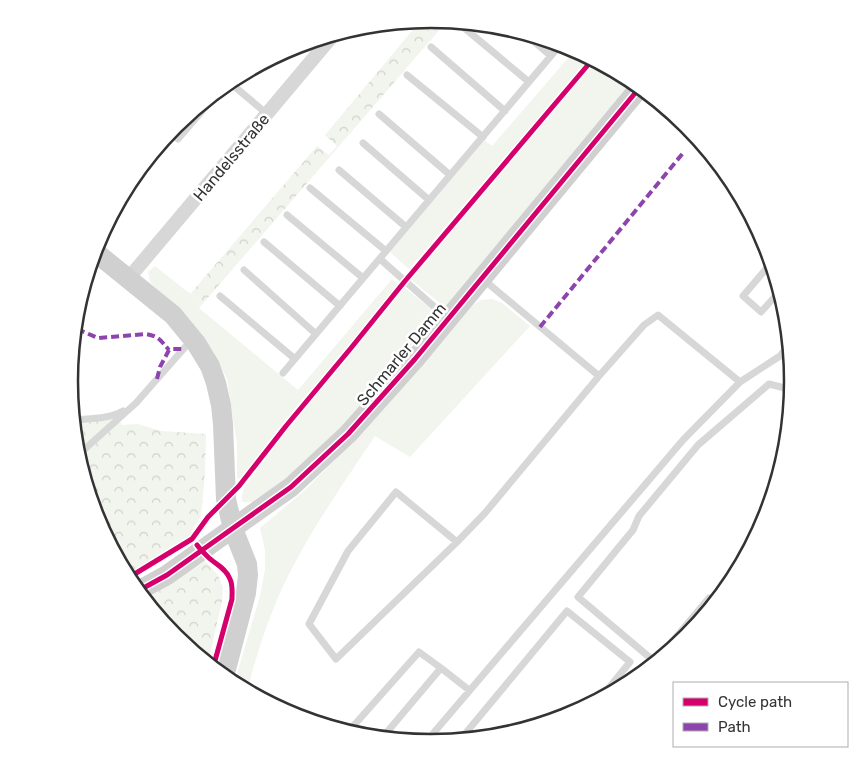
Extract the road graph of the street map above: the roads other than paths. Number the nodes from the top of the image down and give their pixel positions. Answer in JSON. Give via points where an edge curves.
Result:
{"nodes":[{"id":1,"x":466,"y":29,"type":"edge"},
{"id":2,"x":326,"y":44,"type":"edge"},
{"id":3,"x":537,"y":44,"type":"edge"},
{"id":4,"x":430,"y":47,"type":"dead end"},
{"id":5,"x":556,"y":50,"type":"edge"},
{"id":6,"x":551,"y":56,"type":"junction"},
{"id":7,"x":407,"y":75,"type":"dead end"},
{"id":8,"x":529,"y":82,"type":"junction"},
{"id":9,"x":235,"y":87,"type":"edge"},
{"id":10,"x":636,"y":93,"type":"edge"},
{"id":11,"x":505,"y":111,"type":"junction"},
{"id":12,"x":201,"y":112,"type":"edge"},
{"id":13,"x":267,"y":114,"type":"junction"},
{"id":14,"x":379,"y":114,"type":"dead end"},
{"id":15,"x":176,"y":137,"type":"edge"},
{"id":16,"x":483,"y":137,"type":"junction"},
{"id":17,"x":363,"y":143,"type":"dead end"},
{"id":18,"x":339,"y":170,"type":"dead end"},
{"id":19,"x":450,"y":175,"type":"junction"},
{"id":20,"x":310,"y":188,"type":"dead end"},
{"id":21,"x":429,"y":200,"type":"junction"},
{"id":22,"x":287,"y":215,"type":"dead end"},
{"id":23,"x":406,"y":228,"type":"junction"},
{"id":24,"x":264,"y":242,"type":"dead end"},
{"id":25,"x":386,"y":251,"type":"junction"},
{"id":26,"x":101,"y":257,"type":"edge"},
{"id":27,"x":380,"y":259,"type":"junction"},
{"id":28,"x":766,"y":268,"type":"edge"},
{"id":29,"x":244,"y":270,"type":"dead end"},
{"id":30,"x":363,"y":278,"type":"junction"},
{"id":31,"x":482,"y":278,"type":"junction"},
{"id":32,"x":128,"y":279,"type":"junction"},
{"id":33,"x":220,"y":296,"type":"dead end"},
{"id":34,"x":774,"y":296,"type":"edge"},
{"id":35,"x":340,"y":306,"type":"junction"},
{"id":36,"x":448,"y":318,"type":"junction"},
{"id":37,"x":316,"y":334,"type":"junction"},
{"id":38,"x":187,"y":345,"type":"dead end"},
{"id":39,"x":783,"y":352,"type":"edge"},
{"id":40,"x":295,"y":359,"type":"junction"},
{"id":41,"x":283,"y":373,"type":"dead end"},
{"id":42,"x":599,"y":376,"type":"junction"},
{"id":43,"x":740,"y":382,"type":"junction"},
{"id":44,"x":785,"y":388,"type":"edge"},
{"id":45,"x":136,"y":403,"type":"junction"},
{"id":46,"x":80,"y":420,"type":"edge"},
{"id":47,"x":85,"y":450,"type":"edge"},
{"id":48,"x":233,"y":529,"type":"junction"},
{"id":49,"x":457,"y":542,"type":"junction"},
{"id":50,"x":145,"y":587,"type":"edge"},
{"id":51,"x":710,"y":599,"type":"edge"},
{"id":52,"x":678,"y":634,"type":"edge"},
{"id":53,"x":650,"y":659,"type":"edge"},
{"id":54,"x":441,"y":668,"type":"junction"},
{"id":55,"x":226,"y":669,"type":"edge"},
{"id":56,"x":611,"y":685,"type":"edge"},
{"id":57,"x":469,"y":690,"type":"junction"},
{"id":58,"x":354,"y":726,"type":"edge"},
{"id":59,"x":388,"y":731,"type":"edge"},
{"id":60,"x":466,"y":733,"type":"edge"},
{"id":61,"x":432,"y":734,"type":"edge"}],
"edges":[{"from":1,"to":8,"type":"lane"},
{"from":2,"to":13,"type":"street","name":"Handelsstraße"},
{"from":3,"to":6,"type":"lane"},
{"from":4,"to":11,"type":"lane"},
{"from":5,"to":6,"type":"lane"},
{"from":6,"to":8,"type":"lane"},
{"from":7,"to":16,"type":"lane"},
{"from":8,"to":11,"type":"lane"},
{"from":9,"to":13,"type":"lane"},
{"from":10,"to":31,"type":"street","name":"Schmarler Damm"},
{"from":11,"to":16,"type":"lane"},
{"from":12,"to":15,"type":"lane","via":[[178,139]]},
{"from":13,"to":32,"type":"street","name":"Handelsstraße"},
{"from":14,"to":19,"type":"lane"},
{"from":16,"to":19,"type":"lane"},
{"from":17,"to":21,"type":"lane"},
{"from":18,"to":23,"type":"lane"},
{"from":19,"to":21,"type":"lane"},
{"from":20,"to":25,"type":"lane"},
{"from":21,"to":23,"type":"lane"},
{"from":22,"to":30,"type":"lane"},
{"from":23,"to":25,"type":"lane"},
{"from":24,"to":35,"type":"lane"},
{"from":25,"to":27,"type":"lane"},
{"from":26,"to":32,"type":"street"},
{"from":27,"to":30,"type":"lane"},
{"from":27,"to":36,"type":"lane"},
{"from":28,"to":34,"type":"lane","via":[[742,296],[761,312]]},
{"from":29,"to":37,"type":"lane"},
{"from":30,"to":35,"type":"lane"},
{"from":31,"to":36,"type":"street","name":"Schmarler Damm"},
{"from":31,"to":42,"type":"lane"},
{"from":32,"to":48,"type":"street","via":[[173,316],[210,366],[221,404],[226,499]]},
{"from":33,"to":40,"type":"lane"},
{"from":35,"to":37,"type":"lane"},
{"from":36,"to":48,"type":"street","name":"Schmarler Damm","via":[[348,434],[291,487]]},
{"from":37,"to":40,"type":"lane"},
{"from":38,"to":45,"type":"lane"},
{"from":39,"to":43,"type":"lane"},
{"from":40,"to":41,"type":"lane"},
{"from":42,"to":43,"type":"lane","via":[[644,325],[658,315]]},
{"from":42,"to":49,"type":"lane"},
{"from":43,"to":57,"type":"lane","via":[[683,440]]},
{"from":44,"to":53,"type":"lane","via":[[769,384],[698,445],[578,597]]},
{"from":45,"to":46,"type":"lane","via":[[117,414]]},
{"from":45,"to":47,"type":"lane"},
{"from":48,"to":50,"type":"street","name":"Schmarler Damm"},
{"from":48,"to":55,"type":"street","via":[[248,564],[248,575]]},
{"from":49,"to":49,"type":"lane","via":[[396,492],[348,551],[309,624],[336,659]]},
{"from":51,"to":52,"type":"lane"},
{"from":54,"to":57,"type":"lane"},
{"from":54,"to":58,"type":"lane","via":[[419,652]]},
{"from":54,"to":59,"type":"lane"},
{"from":56,"to":60,"type":"lane","via":[[630,662],[567,610]]},
{"from":57,"to":61,"type":"lane"}]}
